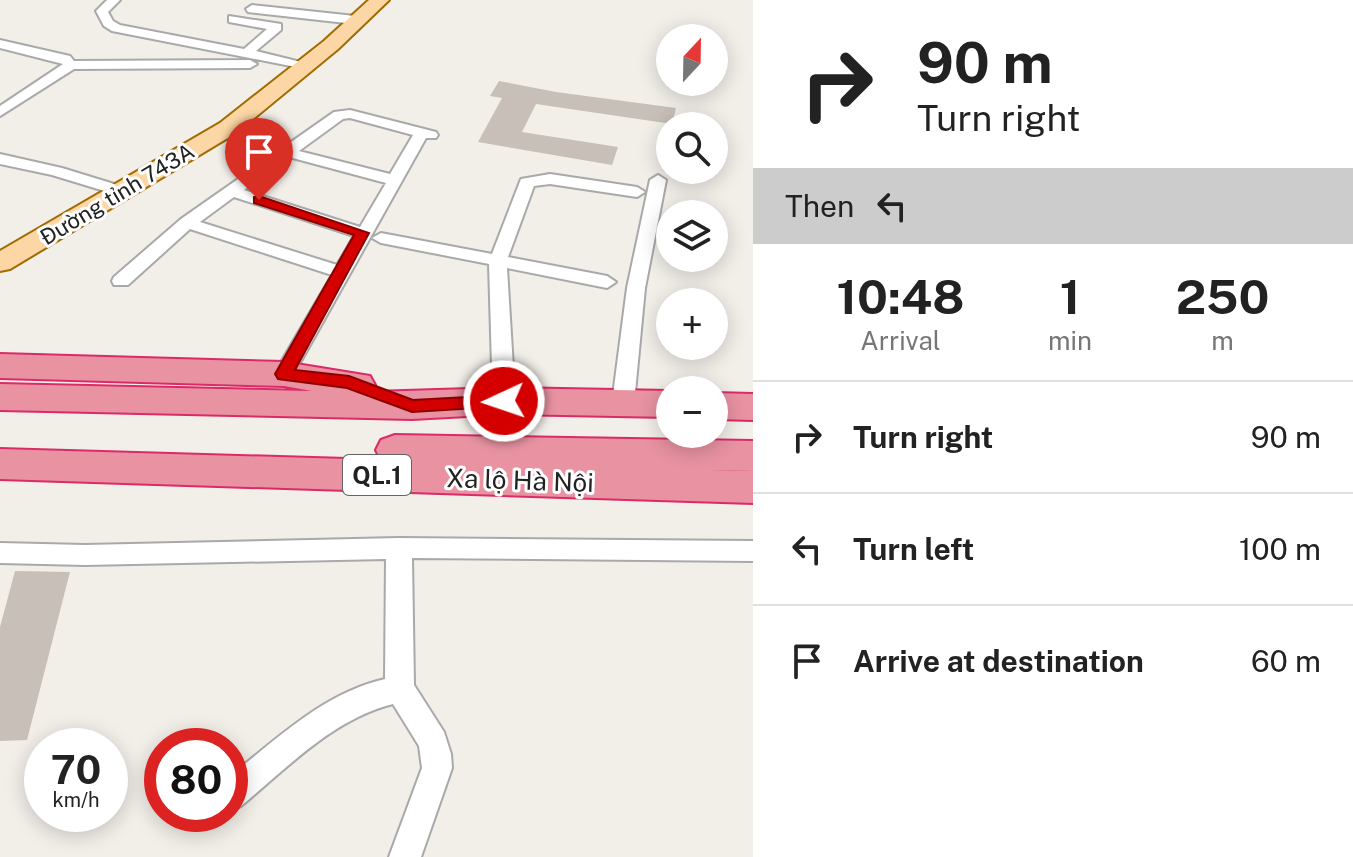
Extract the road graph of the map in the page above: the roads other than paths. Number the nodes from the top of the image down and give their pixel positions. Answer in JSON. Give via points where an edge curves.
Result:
{"nodes":[{"id":1,"x":114,"y":0,"type":"edge"},
{"id":2,"x":380,"y":0,"type":"edge"},
{"id":3,"x":252,"y":9,"type":"dead end"},
{"id":4,"x":233,"y":19,"type":"dead end"},
{"id":5,"x":355,"y":20,"type":"junction"},
{"id":6,"x":0,"y":44,"type":"edge"},
{"id":7,"x":247,"y":53,"type":"junction"},
{"id":8,"x":68,"y":62,"type":"junction"},
{"id":9,"x":296,"y":64,"type":"junction"},
{"id":10,"x":0,"y":91,"type":"edge"},
{"id":11,"x":23,"y":97,"type":"junction"},
{"id":12,"x":0,"y":112,"type":"edge"},
{"id":13,"x":286,"y":152,"type":"junction"},
{"id":14,"x":0,"y":159,"type":"edge"},
{"id":15,"x":394,"y":180,"type":"junction"},
{"id":16,"x":657,"y":184,"type":"edge"},
{"id":17,"x":121,"y":191,"type":"junction"},
{"id":18,"x":233,"y":192,"type":"junction"},
{"id":19,"x":637,"y":192,"type":"dead end"},
{"id":20,"x":187,"y":223,"type":"junction"},
{"id":21,"x":362,"y":233,"type":"junction"},
{"id":22,"x":381,"y":238,"type":"dead end"},
{"id":23,"x":498,"y":261,"type":"junction"},
{"id":24,"x":0,"y":263,"type":"edge"},
{"id":25,"x":341,"y":272,"type":"junction"},
{"id":26,"x":121,"y":281,"type":"dead end"},
{"id":27,"x":607,"y":282,"type":"dead end"},
{"id":28,"x":0,"y":366,"type":"edge"},
{"id":29,"x":284,"y":374,"type":"junction"},
{"id":30,"x":0,"y":384,"type":"edge"},
{"id":31,"x":0,"y":397,"type":"edge"},
{"id":32,"x":183,"y":401,"type":"junction"},
{"id":33,"x":504,"y":401,"type":"junction"},
{"id":34,"x":623,"y":403,"type":"junction"},
{"id":35,"x":656,"y":404,"type":"edge"},
{"id":36,"x":412,"y":406,"type":"junction"},
{"id":37,"x":0,"y":408,"type":"edge"},
{"id":38,"x":0,"y":444,"type":"edge"},
{"id":39,"x":517,"y":452,"type":"junction"},
{"id":40,"x":679,"y":454,"type":"junction"},
{"id":41,"x":753,"y":456,"type":"edge"},
{"id":42,"x":0,"y":464,"type":"edge"},
{"id":43,"x":753,"y":486,"type":"edge"},
{"id":44,"x":399,"y":548,"type":"junction"},
{"id":45,"x":753,"y":551,"type":"edge"},
{"id":46,"x":0,"y":553,"type":"edge"},
{"id":47,"x":401,"y":689,"type":"junction"},
{"id":48,"x":248,"y":781,"type":"edge"},
{"id":49,"x":405,"y":857,"type":"edge"}],
"edges":[{"from":1,"to":7,"type":"street","via":[[102,11],[116,28]]},
{"from":2,"to":5,"type":"main road","name":"Đường tỉnh 743A"},
{"from":3,"to":5,"type":"street"},
{"from":4,"to":7,"type":"street","via":[[277,27]]},
{"from":5,"to":9,"type":"main road","name":"Đường tỉnh 743A"},
{"from":6,"to":8,"type":"street"},
{"from":7,"to":9,"type":"street"},
{"from":8,"to":9,"type":"street"},
{"from":8,"to":11,"type":"street"},
{"from":9,"to":17,"type":"main road","name":"Đường tỉnh 743A","via":[[228,128]]},
{"from":10,"to":11,"type":"street"},
{"from":11,"to":12,"type":"street"},
{"from":13,"to":15,"type":"street"},
{"from":13,"to":15,"type":"street","via":[[343,114],[426,134]]},
{"from":13,"to":18,"type":"street"},
{"from":14,"to":17,"type":"street"},
{"from":15,"to":21,"type":"street"},
{"from":16,"to":34,"type":"street","via":[[636,288]]},
{"from":17,"to":24,"type":"main road","name":"Đường tỉnh 743A"},
{"from":18,"to":20,"type":"street"},
{"from":18,"to":21,"type":"street"},
{"from":19,"to":23,"type":"street","via":[[531,180]]},
{"from":20,"to":25,"type":"street"},
{"from":20,"to":26,"type":"street"},
{"from":21,"to":25,"type":"street"},
{"from":22,"to":23,"type":"street"},
{"from":23,"to":27,"type":"street"},
{"from":23,"to":33,"type":"street"},
{"from":25,"to":29,"type":"street"},
{"from":28,"to":29,"type":"highway","number":"QL.1"},
{"from":29,"to":36,"type":"highway","number":"QL.1","via":[[349,382]]},
{"from":30,"to":32,"type":"highway","number":"QL.1"},
{"from":31,"to":32,"type":"highway","number":"QL.1"},
{"from":32,"to":36,"type":"highway","number":"QL.1"},
{"from":32,"to":37,"type":"highway","number":"QL.1"},
{"from":32,"to":39,"type":"highway","name":"Xa lộ Hà Nội","number":"QL.1","via":[[390,418]]},
{"from":33,"to":34,"type":"highway","number":"QL.1"},
{"from":33,"to":36,"type":"highway","number":"QL.1"},
{"from":34,"to":35,"type":"highway","number":"QL.1"},
{"from":38,"to":39,"type":"highway","name":"Xa lộ Hà Nội","number":"QL.1"},
{"from":39,"to":40,"type":"highway","name":"Xa lộ Hà Nội","number":"QL.1"},
{"from":40,"to":41,"type":"highway","name":"Xa lộ Hà Nội","number":"QL.1"},
{"from":40,"to":43,"type":"highway"},
{"from":42,"to":43,"type":"highway","name":"Xa lộ Hà Nội","number":"QL.1"},
{"from":44,"to":45,"type":"street"},
{"from":44,"to":46,"type":"street"},
{"from":44,"to":47,"type":"street"},
{"from":47,"to":48,"type":"street","via":[[363,698],[324,720]]},
{"from":47,"to":49,"type":"street","via":[[438,754]]}]}
